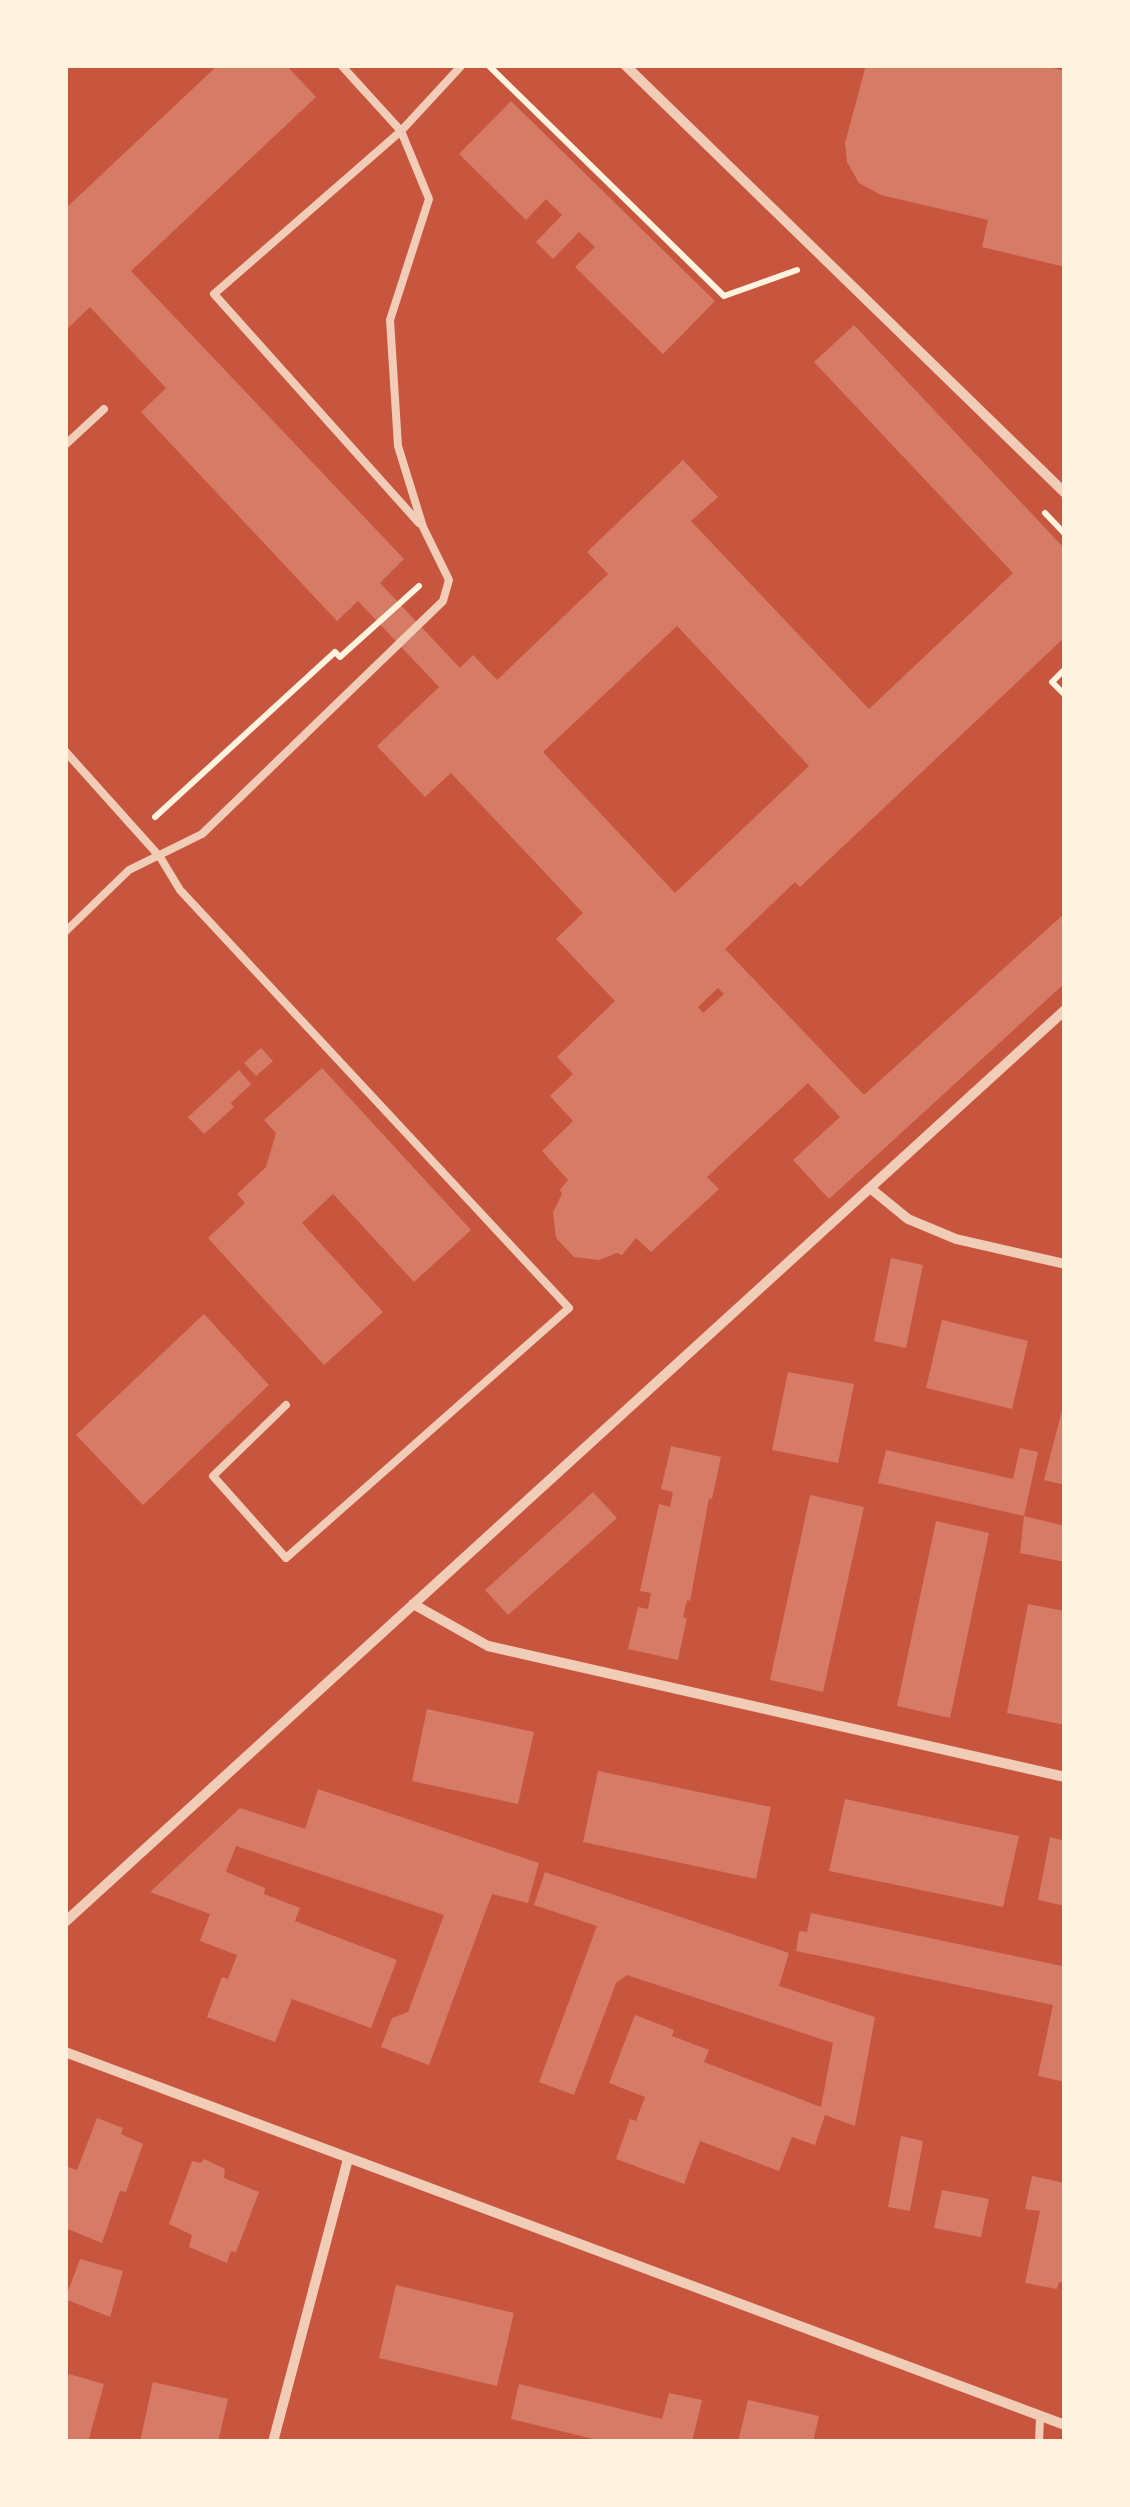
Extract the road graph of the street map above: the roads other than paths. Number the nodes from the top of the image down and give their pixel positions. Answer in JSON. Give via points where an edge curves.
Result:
{"nodes":[{"id":1,"x":341,"y":65,"type":"edge"},
{"id":2,"x":462,"y":65,"type":"edge"},
{"id":3,"x":625,"y":65,"type":"edge"},
{"id":4,"x":401,"y":132,"type":"junction"},
{"id":5,"x":104,"y":409,"type":"dead end"},
{"id":6,"x":65,"y":446,"type":"edge"},
{"id":7,"x":1065,"y":493,"type":"edge"},
{"id":8,"x":422,"y":527,"type":"junction"},
{"id":9,"x":65,"y":750,"type":"edge"},
{"id":10,"x":160,"y":857,"type":"junction"},
{"id":11,"x":65,"y":932,"type":"edge"},
{"id":12,"x":1065,"y":1010,"type":"edge"},
{"id":13,"x":870,"y":1188,"type":"junction"},
{"id":14,"x":1065,"y":1264,"type":"edge"},
{"id":15,"x":286,"y":1404,"type":"dead end"},
{"id":16,"x":413,"y":1604,"type":"junction"},
{"id":17,"x":1065,"y":1776,"type":"edge"},
{"id":18,"x":65,"y":1922,"type":"edge"},
{"id":19,"x":65,"y":2052,"type":"edge"},
{"id":20,"x":348,"y":2158,"type":"junction"},
{"id":21,"x":1040,"y":2418,"type":"junction"},
{"id":22,"x":1065,"y":2425,"type":"edge"},
{"id":23,"x":273,"y":2442,"type":"edge"},
{"id":24,"x":1039,"y":2442,"type":"edge"}],
"edges":[{"from":1,"to":4,"type":"lane"},
{"from":2,"to":4,"type":"lane"},
{"from":3,"to":7,"type":"street"},
{"from":4,"to":8,"type":"lane","via":[[429,199],[390,320],[398,446]]},
{"from":4,"to":8,"type":"lane","via":[[214,294]]},
{"from":5,"to":6,"type":"lane"},
{"from":8,"to":10,"type":"lane","via":[[449,580],[443,601],[202,834]]},
{"from":9,"to":10,"type":"lane"},
{"from":10,"to":11,"type":"lane","via":[[129,870]]},
{"from":10,"to":15,"type":"lane","via":[[180,890],[569,1308],[286,1558],[213,1476]]},
{"from":12,"to":13,"type":"street"},
{"from":13,"to":14,"type":"street","via":[[908,1220],[956,1239]]},
{"from":13,"to":16,"type":"street"},
{"from":16,"to":17,"type":"street","via":[[488,1646]]},
{"from":16,"to":18,"type":"street"},
{"from":19,"to":20,"type":"street"},
{"from":20,"to":21,"type":"street"},
{"from":20,"to":23,"type":"street"},
{"from":21,"to":22,"type":"street"},
{"from":21,"to":24,"type":"lane"}]}
